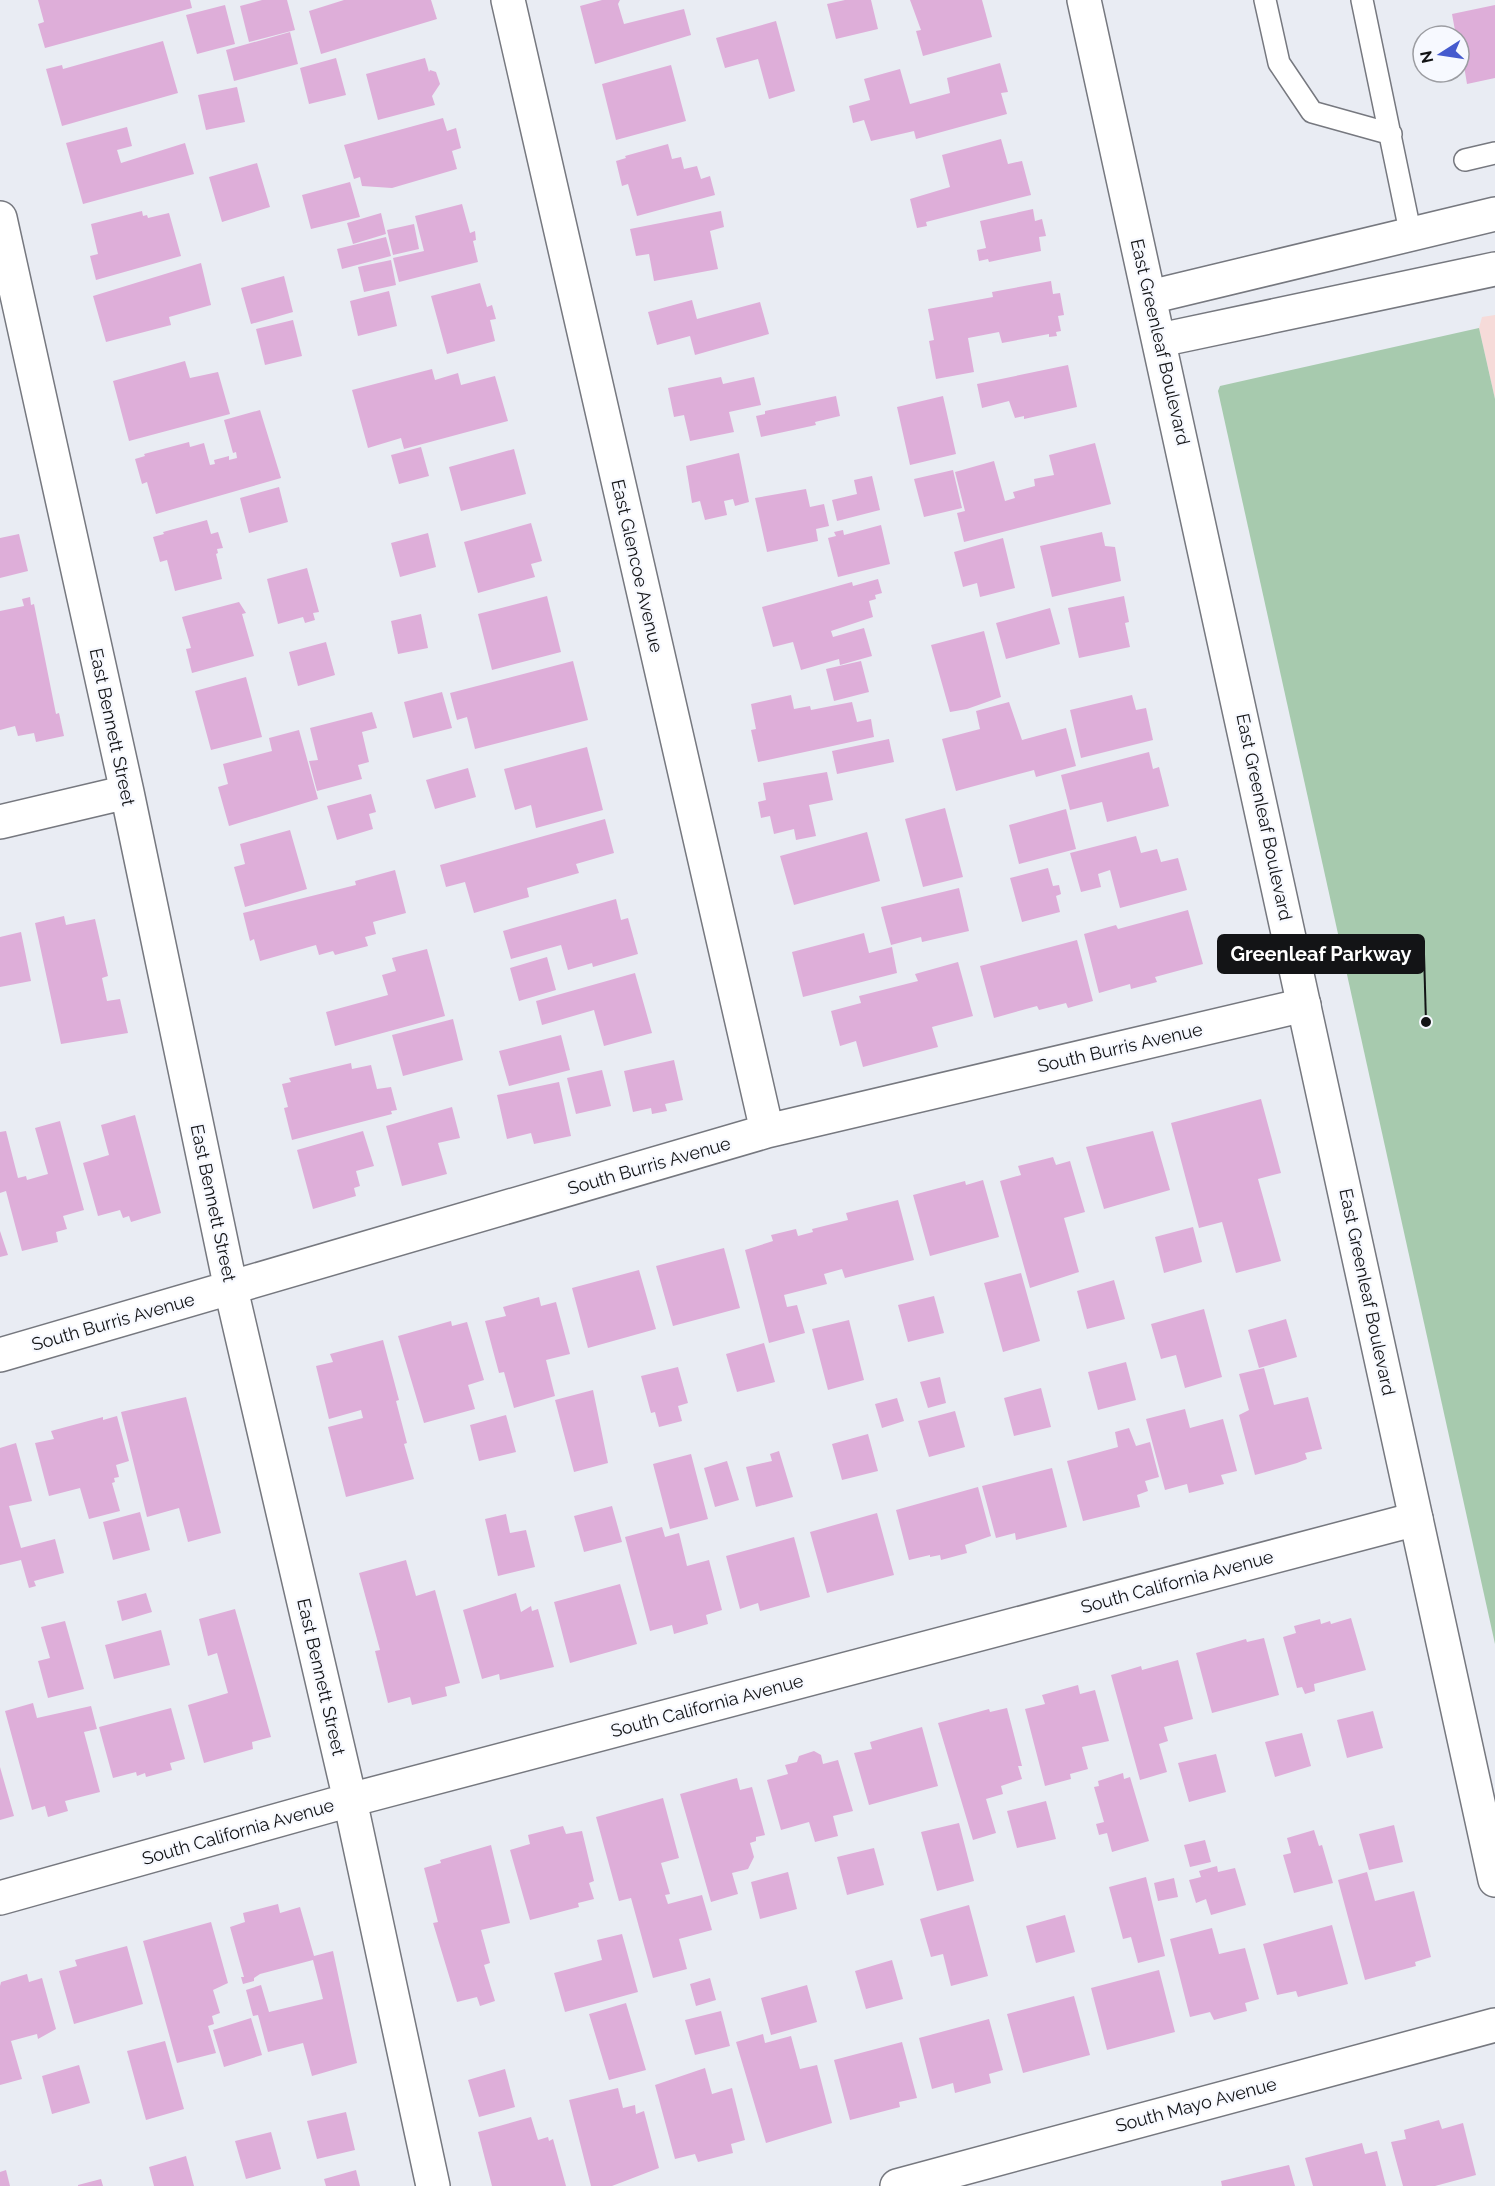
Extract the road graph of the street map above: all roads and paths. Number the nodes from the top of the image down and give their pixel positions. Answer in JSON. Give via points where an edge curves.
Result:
{"nodes":[{"id":1,"x":508,"y":0,"type":"edge"},
{"id":2,"x":1084,"y":0,"type":"edge"},
{"id":3,"x":1264,"y":0,"type":"edge"},
{"id":4,"x":1362,"y":0,"type":"edge"},
{"id":5,"x":1390,"y":134,"type":"junction"},
{"id":6,"x":1495,"y":153,"type":"edge"},
{"id":7,"x":1465,"y":160,"type":"dead end"},
{"id":8,"x":1495,"y":214,"type":"edge"},
{"id":9,"x":0,"y":218,"type":"edge"},
{"id":10,"x":1411,"y":236,"type":"junction"},
{"id":11,"x":1495,"y":269,"type":"edge"},
{"id":12,"x":1150,"y":297,"type":"junction"},
{"id":13,"x":10,"y":306,"type":"edge"},
{"id":14,"x":1160,"y":340,"type":"junction"},
{"id":15,"x":127,"y":792,"type":"junction"},
{"id":16,"x":0,"y":822,"type":"edge"},
{"id":17,"x":1304,"y":1005,"type":"junction"},
{"id":18,"x":767,"y":1131,"type":"junction"},
{"id":19,"x":231,"y":1289,"type":"junction"},
{"id":20,"x":0,"y":1354,"type":"edge"},
{"id":21,"x":1416,"y":1519,"type":"junction"},
{"id":22,"x":350,"y":1800,"type":"junction"},
{"id":23,"x":1495,"y":1880,"type":"edge"},
{"id":24,"x":0,"y":1898,"type":"edge"},
{"id":25,"x":1495,"y":2025,"type":"edge"},
{"id":26,"x":433,"y":2186,"type":"edge"},
{"id":27,"x":897,"y":2186,"type":"edge"}],
"edges":[{"from":1,"to":18,"type":"street","name":"East Glencoe Avenue"},
{"from":2,"to":12,"type":"street","name":"East Greenleaf Boulevard"},
{"from":3,"to":5,"type":"lane","via":[[1279,63],[1312,112]]},
{"from":4,"to":5,"type":"lane"},
{"from":5,"to":10,"type":"lane"},
{"from":6,"to":7,"type":"lane"},
{"from":8,"to":10,"type":"street"},
{"from":9,"to":13,"type":"street","name":"East Bennett Street"},
{"from":10,"to":12,"type":"street"},
{"from":11,"to":14,"type":"street"},
{"from":12,"to":14,"type":"street","name":"East Greenleaf Boulevard"},
{"from":13,"to":15,"type":"street","name":"East Bennett Street"},
{"from":14,"to":17,"type":"street","name":"East Greenleaf Boulevard"},
{"from":15,"to":16,"type":"street"},
{"from":15,"to":19,"type":"street","name":"East Bennett Street"},
{"from":17,"to":18,"type":"street","name":"South Burris Avenue"},
{"from":17,"to":21,"type":"street","name":"East Greenleaf Boulevard"},
{"from":18,"to":19,"type":"street","name":"South Burris Avenue"},
{"from":19,"to":20,"type":"street","name":"South Burris Avenue"},
{"from":19,"to":22,"type":"street","name":"East Bennett Street"},
{"from":21,"to":22,"type":"street","name":"South California Avenue"},
{"from":21,"to":23,"type":"street","name":"East Greenleaf Boulevard"},
{"from":22,"to":24,"type":"street","name":"South California Avenue"},
{"from":22,"to":26,"type":"street","name":"East Bennett Street"},
{"from":25,"to":27,"type":"street","name":"South Mayo Avenue"}]}
